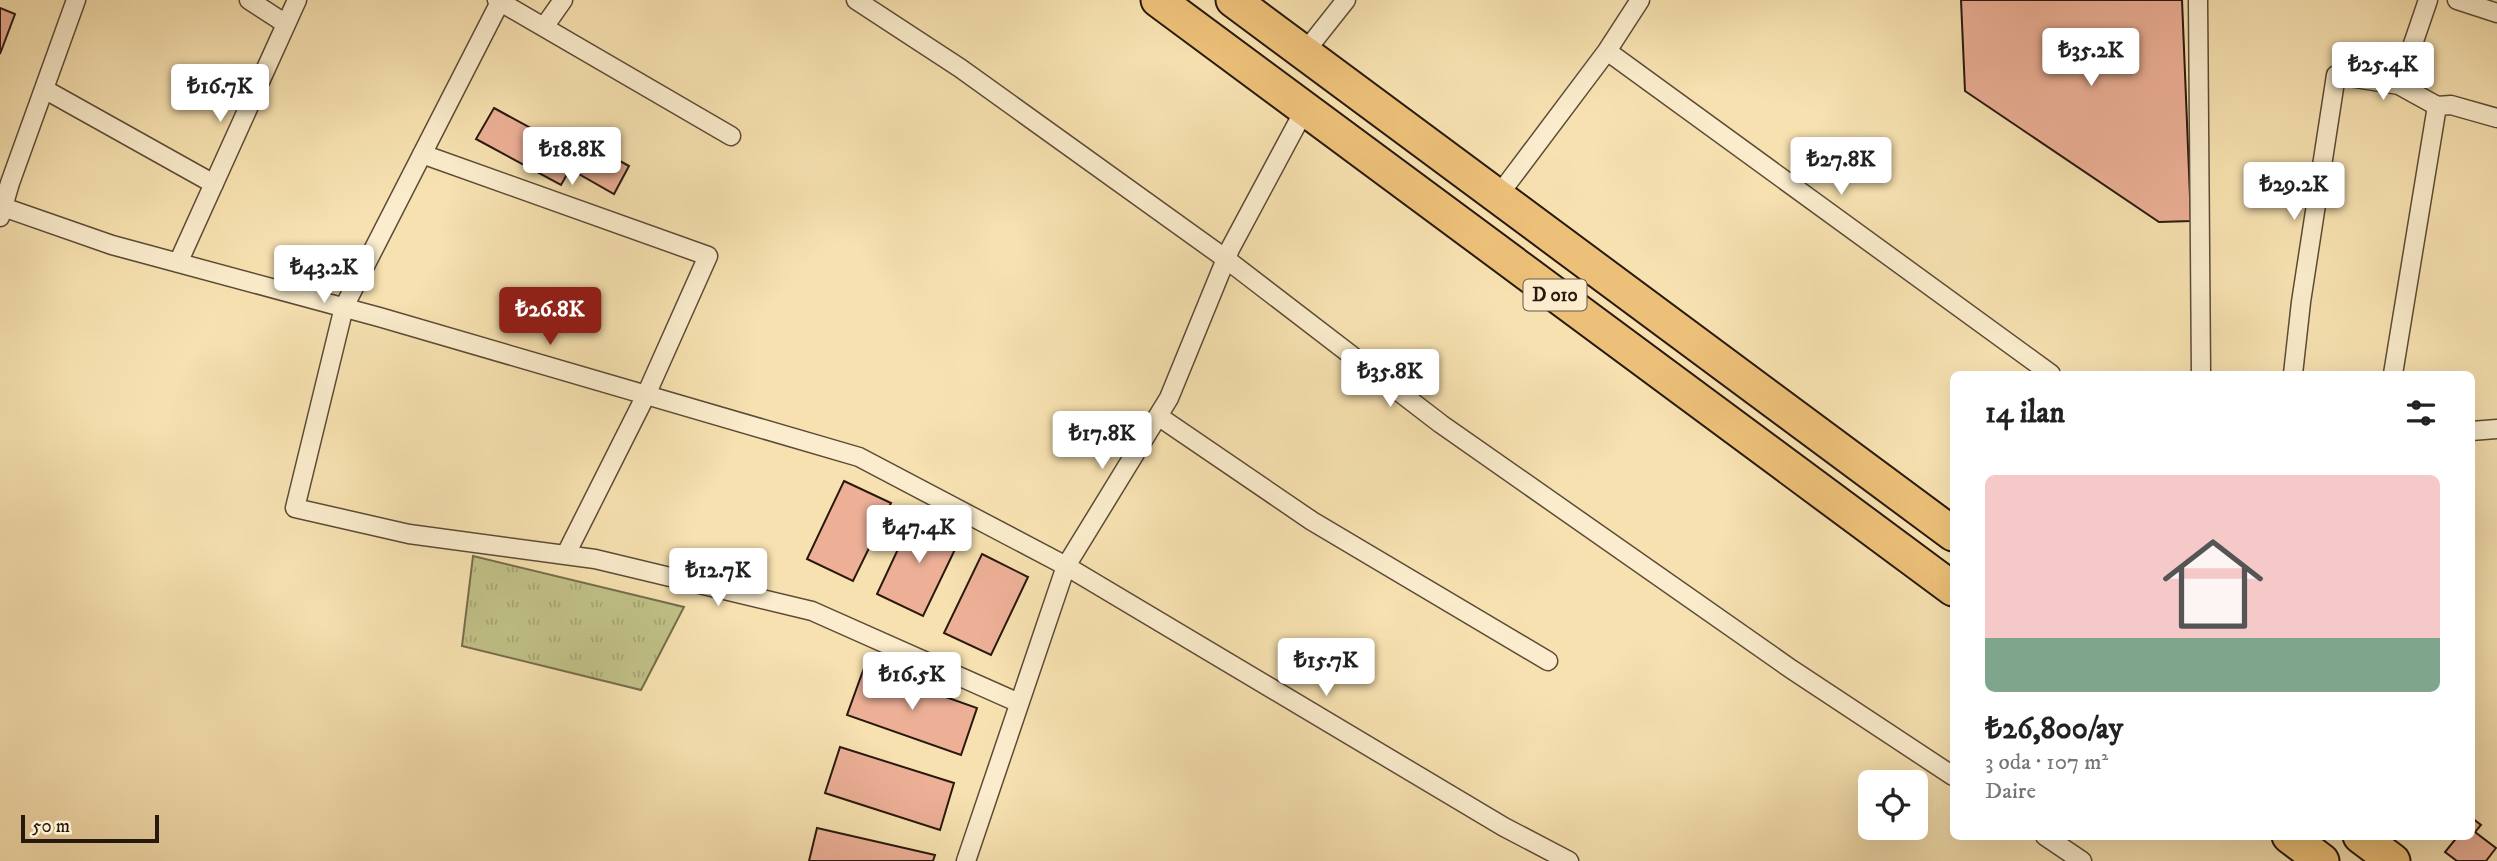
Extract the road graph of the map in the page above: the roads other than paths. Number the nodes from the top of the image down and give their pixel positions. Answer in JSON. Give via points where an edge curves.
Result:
{"nodes":[{"id":1,"x":76,"y":0,"type":"edge"},
{"id":2,"x":249,"y":0,"type":"edge"},
{"id":3,"x":297,"y":0,"type":"edge"},
{"id":4,"x":563,"y":0,"type":"edge"},
{"id":5,"x":856,"y":0,"type":"edge"},
{"id":6,"x":1158,"y":0,"type":"edge"},
{"id":7,"x":1233,"y":0,"type":"edge"},
{"id":8,"x":1346,"y":0,"type":"edge"},
{"id":9,"x":1640,"y":0,"type":"edge"},
{"id":10,"x":2197,"y":0,"type":"edge"},
{"id":11,"x":2428,"y":0,"type":"edge"},
{"id":12,"x":2457,"y":0,"type":"edge"},
{"id":13,"x":499,"y":1,"type":"edge"},
{"id":14,"x":2497,"y":13,"type":"edge"},
{"id":15,"x":286,"y":24,"type":"junction"},
{"id":16,"x":544,"y":27,"type":"junction"},
{"id":17,"x":1607,"y":51,"type":"junction"},
{"id":18,"x":1304,"y":53,"type":"junction"},
{"id":19,"x":2399,"y":85,"type":"junction"},
{"id":20,"x":44,"y":89,"type":"junction"},
{"id":21,"x":2437,"y":106,"type":"junction"},
{"id":22,"x":1305,"y":109,"type":"junction"},
{"id":23,"x":2497,"y":118,"type":"edge"},
{"id":24,"x":731,"y":136,"type":"dead end"},
{"id":25,"x":422,"y":154,"type":"junction"},
{"id":26,"x":214,"y":184,"type":"junction"},
{"id":27,"x":1498,"y":196,"type":"junction"},
{"id":28,"x":1,"y":210,"type":"edge"},
{"id":29,"x":1226,"y":259,"type":"junction"},
{"id":30,"x":178,"y":263,"type":"junction"},
{"id":31,"x":344,"y":307,"type":"junction"},
{"id":32,"x":2047,"y":371,"type":"edge"},
{"id":33,"x":2201,"y":371,"type":"edge"},
{"id":34,"x":2293,"y":371,"type":"edge"},
{"id":35,"x":2393,"y":371,"type":"edge"},
{"id":36,"x":646,"y":395,"type":"junction"},
{"id":37,"x":1158,"y":416,"type":"junction"},
{"id":38,"x":2497,"y":426,"type":"edge"},
{"id":39,"x":2475,"y":430,"type":"edge"},
{"id":40,"x":1950,"y":532,"type":"edge"},
{"id":41,"x":566,"y":554,"type":"junction"},
{"id":42,"x":1066,"y":566,"type":"junction"},
{"id":43,"x":1950,"y":587,"type":"edge"},
{"id":44,"x":1548,"y":661,"type":"dead end"},
{"id":45,"x":1019,"y":703,"type":"junction"},
{"id":46,"x":1950,"y":774,"type":"edge"},
{"id":47,"x":2051,"y":840,"type":"edge"},
{"id":48,"x":2294,"y":840,"type":"edge"},
{"id":49,"x":2365,"y":840,"type":"edge"},
{"id":50,"x":966,"y":861,"type":"edge"},
{"id":51,"x":1569,"y":861,"type":"edge"},
{"id":52,"x":2082,"y":861,"type":"edge"},
{"id":53,"x":2322,"y":861,"type":"edge"},
{"id":54,"x":2393,"y":861,"type":"edge"}],
"edges":[{"from":1,"to":20,"type":"street"},
{"from":2,"to":15,"type":"street"},
{"from":3,"to":15,"type":"street"},
{"from":4,"to":16,"type":"street"},
{"from":5,"to":29,"type":"street","via":[[960,68]]},
{"from":6,"to":22,"type":"highway","number":"D 010"},
{"from":7,"to":18,"type":"highway","number":"D 010"},
{"from":8,"to":18,"type":"street"},
{"from":9,"to":17,"type":"street"},
{"from":10,"to":33,"type":"street"},
{"from":11,"to":19,"type":"street"},
{"from":12,"to":14,"type":"street"},
{"from":13,"to":16,"type":"street"},
{"from":13,"to":25,"type":"street"},
{"from":15,"to":26,"type":"street"},
{"from":16,"to":24,"type":"street"},
{"from":17,"to":27,"type":"street"},
{"from":17,"to":32,"type":"street"},
{"from":18,"to":27,"type":"highway","number":"D 010"},
{"from":19,"to":21,"type":"street"},
{"from":19,"to":34,"type":"street","via":[[2336,75]]},
{"from":20,"to":26,"type":"street"},
{"from":20,"to":28,"type":"street"},
{"from":21,"to":23,"type":"street","via":[[2451,105]]},
{"from":21,"to":35,"type":"street"},
{"from":22,"to":29,"type":"street"},
{"from":22,"to":43,"type":"highway","number":"D 010"},
{"from":25,"to":31,"type":"street"},
{"from":25,"to":36,"type":"street","via":[[708,256]]},
{"from":26,"to":30,"type":"street"},
{"from":27,"to":40,"type":"highway","number":"D 010"},
{"from":28,"to":30,"type":"street"},
{"from":29,"to":37,"type":"street"},
{"from":29,"to":46,"type":"street","via":[[1441,424],[1791,669]]},
{"from":30,"to":31,"type":"street"},
{"from":31,"to":36,"type":"street"},
{"from":31,"to":41,"type":"street","via":[[295,508],[409,534]]},
{"from":36,"to":41,"type":"street"},
{"from":36,"to":42,"type":"street","via":[[859,457]]},
{"from":37,"to":42,"type":"street"},
{"from":37,"to":44,"type":"street","via":[[1312,521]]},
{"from":38,"to":39,"type":"street"},
{"from":41,"to":45,"type":"street","via":[[812,611]]},
{"from":42,"to":45,"type":"street"},
{"from":42,"to":51,"type":"street","via":[[1504,827]]},
{"from":45,"to":50,"type":"street"},
{"from":47,"to":52,"type":"street"},
{"from":48,"to":53,"type":"highway"},
{"from":49,"to":54,"type":"highway"}]}
